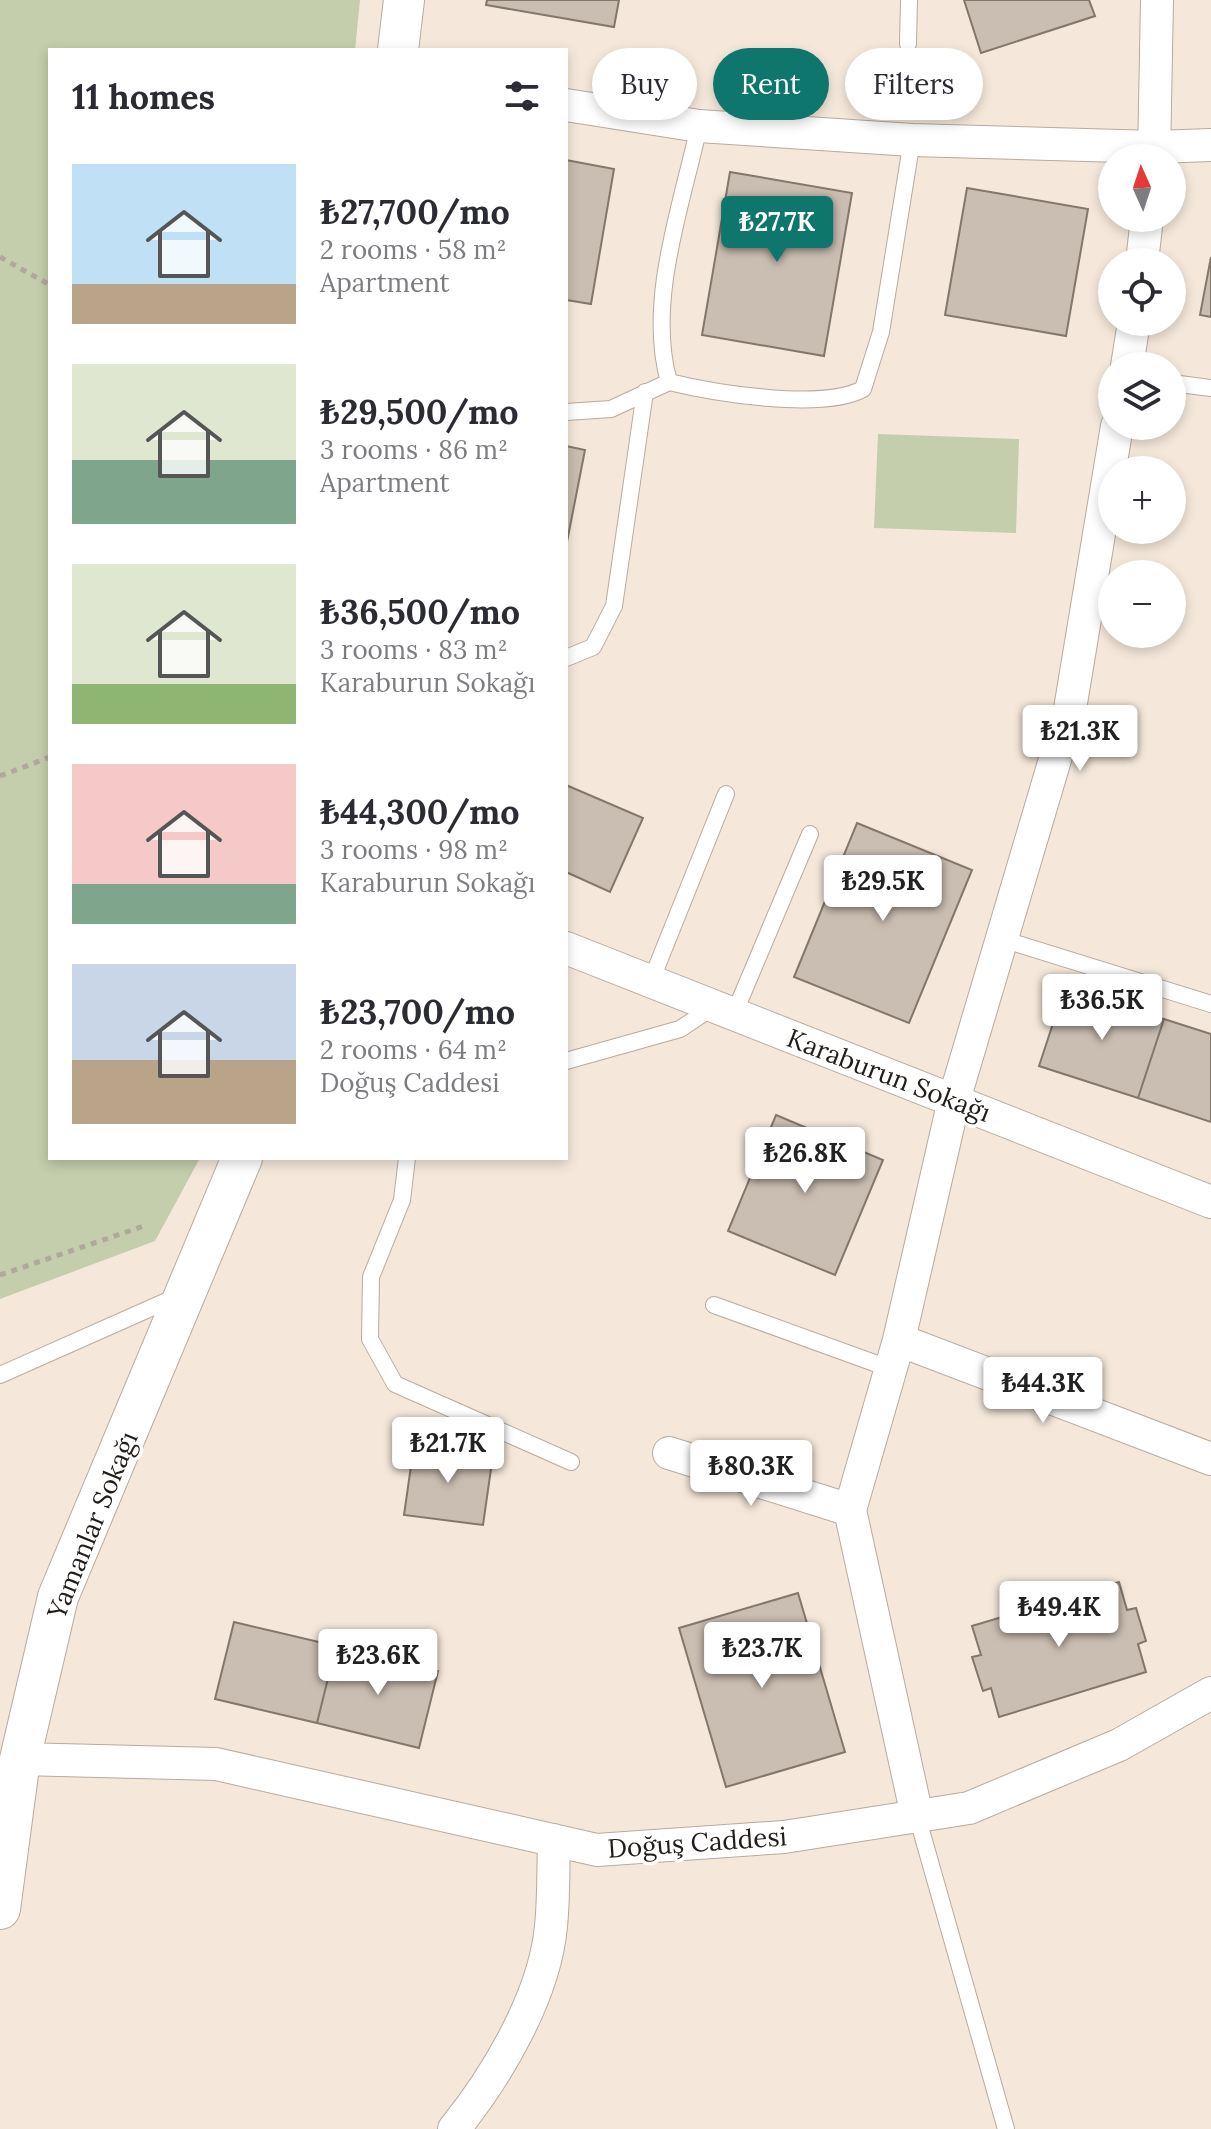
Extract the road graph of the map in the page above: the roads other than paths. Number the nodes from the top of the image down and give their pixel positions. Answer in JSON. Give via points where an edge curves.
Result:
{"nodes":[{"id":1,"x":404,"y":0,"type":"edge"},
{"id":2,"x":909,"y":0,"type":"edge"},
{"id":3,"x":1157,"y":0,"type":"edge"},
{"id":4,"x":908,"y":44,"type":"dead end"},
{"id":5,"x":398,"y":48,"type":"edge"},
{"id":6,"x":568,"y":105,"type":"edge"},
{"id":7,"x":699,"y":126,"type":"junction"},
{"id":8,"x":912,"y":140,"type":"junction"},
{"id":9,"x":1155,"y":144,"type":"edge"},
{"id":10,"x":1211,"y":145,"type":"edge"},
{"id":11,"x":1186,"y":149,"type":"edge"},
{"id":12,"x":1098,"y":150,"type":"edge"},
{"id":13,"x":669,"y":382,"type":"junction"},
{"id":14,"x":1186,"y":385,"type":"edge"},
{"id":15,"x":1211,"y":388,"type":"edge"},
{"id":16,"x":645,"y":392,"type":"junction"},
{"id":17,"x":568,"y":412,"type":"edge"},
{"id":18,"x":1115,"y":440,"type":"edge"},
{"id":19,"x":568,"y":657,"type":"edge"},
{"id":20,"x":726,"y":794,"type":"dead end"},
{"id":21,"x":810,"y":834,"type":"dead end"},
{"id":22,"x":1002,"y":939,"type":"junction"},
{"id":23,"x":568,"y":949,"type":"edge"},
{"id":24,"x":651,"y":981,"type":"junction"},
{"id":25,"x":1211,"y":1004,"type":"edge"},
{"id":26,"x":724,"y":1010,"type":"junction"},
{"id":27,"x":568,"y":1060,"type":"edge"},
{"id":28,"x":954,"y":1100,"type":"junction"},
{"id":29,"x":241,"y":1160,"type":"edge"},
{"id":30,"x":407,"y":1160,"type":"edge"},
{"id":31,"x":1211,"y":1202,"type":"edge"},
{"id":32,"x":187,"y":1292,"type":"junction"},
{"id":33,"x":714,"y":1305,"type":"dead end"},
{"id":34,"x":895,"y":1354,"type":"junction"},
{"id":35,"x":0,"y":1375,"type":"edge"},
{"id":36,"x":669,"y":1453,"type":"dead end"},
{"id":37,"x":1211,"y":1459,"type":"edge"},
{"id":38,"x":571,"y":1462,"type":"dead end"},
{"id":39,"x":850,"y":1510,"type":"junction"},
{"id":40,"x":1211,"y":1693,"type":"edge"},
{"id":41,"x":20,"y":1759,"type":"junction"},
{"id":42,"x":917,"y":1816,"type":"junction"},
{"id":43,"x":554,"y":1840,"type":"junction"},
{"id":44,"x":0,"y":1909,"type":"edge"},
{"id":45,"x":454,"y":2129,"type":"edge"},
{"id":46,"x":1006,"y":2129,"type":"edge"}],
"edges":[{"from":1,"to":5,"type":"street"},
{"from":2,"to":4,"type":"lane"},
{"from":3,"to":9,"type":"street"},
{"from":6,"to":7,"type":"street"},
{"from":7,"to":8,"type":"street"},
{"from":7,"to":13,"type":"lane","via":[[662,294],[662,357]]},
{"from":8,"to":12,"type":"street"},
{"from":8,"to":13,"type":"lane","via":[[881,332],[863,389],[826,400],[777,399]]},
{"from":10,"to":11,"type":"street"},
{"from":13,"to":16,"type":"lane"},
{"from":14,"to":15,"type":"lane"},
{"from":16,"to":17,"type":"lane","via":[[611,409]]},
{"from":16,"to":19,"type":"lane","via":[[614,606],[593,647]]},
{"from":18,"to":22,"type":"street","via":[[1070,709]]},
{"from":20,"to":24,"type":"lane"},
{"from":21,"to":26,"type":"lane"},
{"from":22,"to":25,"type":"lane"},
{"from":22,"to":28,"type":"street"},
{"from":23,"to":24,"type":"street","name":"Karaburun Sokağı"},
{"from":24,"to":26,"type":"street","name":"Karaburun Sokağı"},
{"from":26,"to":27,"type":"lane","via":[[680,1029]]},
{"from":26,"to":28,"type":"street","name":"Karaburun Sokağı"},
{"from":28,"to":31,"type":"street","name":"Karaburun Sokağı"},
{"from":28,"to":34,"type":"street"},
{"from":29,"to":32,"type":"street","name":"Yamanlar Sokağı"},
{"from":30,"to":38,"type":"lane","via":[[402,1200],[371,1277],[370,1339],[381,1364],[395,1384]]},
{"from":32,"to":35,"type":"lane"},
{"from":32,"to":41,"type":"street","name":"Yamanlar Sokağı","via":[[58,1597]]},
{"from":33,"to":34,"type":"lane"},
{"from":34,"to":37,"type":"street"},
{"from":34,"to":39,"type":"street"},
{"from":36,"to":39,"type":"street"},
{"from":39,"to":42,"type":"street"},
{"from":40,"to":42,"type":"street","name":"Doğuş Caddesi","via":[[1119,1745],[969,1808]]},
{"from":41,"to":43,"type":"street","name":"Doğuş Caddesi","via":[[216,1764]]},
{"from":41,"to":44,"type":"street","name":"Yamanlar Sokağı"},
{"from":42,"to":43,"type":"street","name":"Doğuş Caddesi","via":[[784,1837],[597,1850]]},
{"from":42,"to":46,"type":"lane"},
{"from":43,"to":45,"type":"street","via":[[551,1929],[527,2014],[479,2099]]}]}
